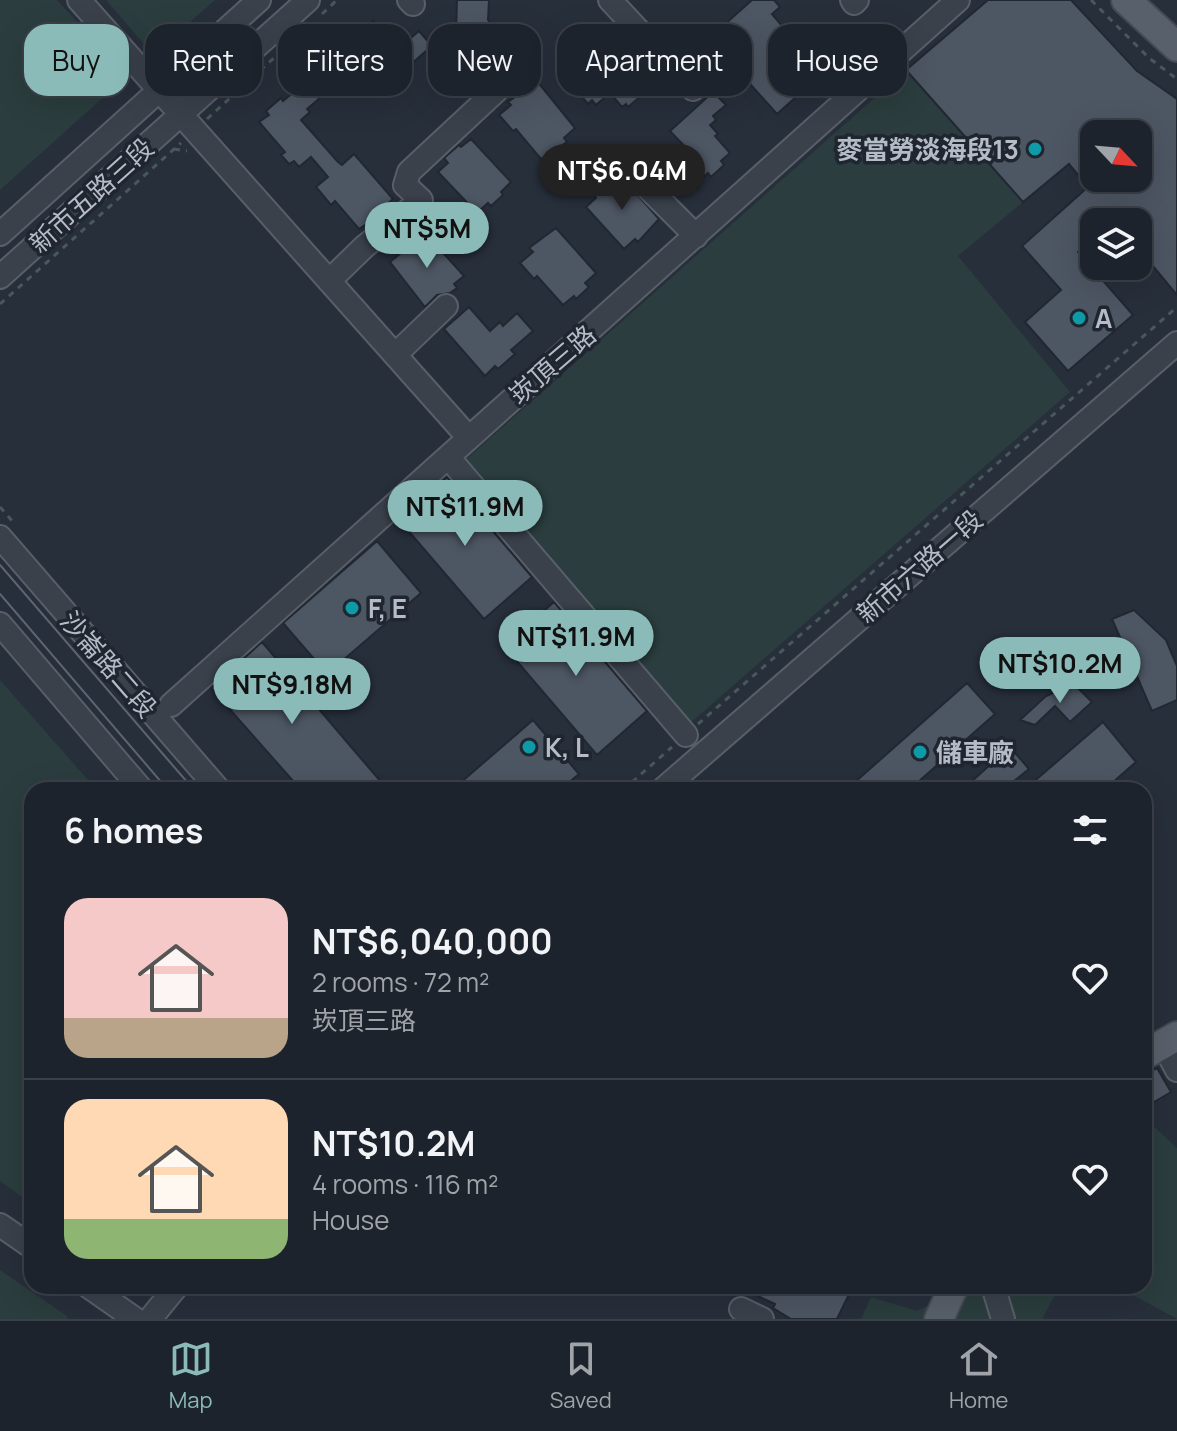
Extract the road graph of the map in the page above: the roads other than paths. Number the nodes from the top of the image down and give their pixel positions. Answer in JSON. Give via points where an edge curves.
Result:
{"nodes":[{"id":1,"x":79,"y":0,"type":"edge"},
{"id":2,"x":259,"y":0,"type":"edge"},
{"id":3,"x":610,"y":0,"type":"edge"},
{"id":4,"x":958,"y":0,"type":"edge"},
{"id":5,"x":1126,"y":0,"type":"edge"},
{"id":6,"x":311,"y":11,"type":"edge"},
{"id":7,"x":232,"y":24,"type":"edge"},
{"id":8,"x":632,"y":24,"type":"edge"},
{"id":9,"x":1177,"y":47,"type":"edge"},
{"id":10,"x":145,"y":75,"type":"edge"},
{"id":11,"x":151,"y":96,"type":"edge"},
{"id":12,"x":163,"y":96,"type":"edge"},
{"id":13,"x":491,"y":96,"type":"edge"},
{"id":14,"x":192,"y":132,"type":"junction"},
{"id":15,"x":649,"y":189,"type":"dead end"},
{"id":16,"x":0,"y":234,"type":"edge"},
{"id":17,"x":696,"y":236,"type":"junction"},
{"id":18,"x":0,"y":277,"type":"edge"},
{"id":19,"x":329,"y":281,"type":"junction"},
{"id":20,"x":446,"y":306,"type":"dead end"},
{"id":21,"x":1177,"y":343,"type":"edge"},
{"id":22,"x":395,"y":355,"type":"junction"},
{"id":23,"x":469,"y":438,"type":"junction"},
{"id":24,"x":448,"y":457,"type":"junction"},
{"id":25,"x":0,"y":537,"type":"edge"},
{"id":26,"x":0,"y":624,"type":"edge"},
{"id":27,"x":171,"y":705,"type":"dead end"},
{"id":28,"x":686,"y":735,"type":"road end"},
{"id":29,"x":135,"y":782,"type":"edge"},
{"id":30,"x":212,"y":782,"type":"edge"},
{"id":31,"x":671,"y":782,"type":"edge"},
{"id":32,"x":1161,"y":1045,"type":"edge"},
{"id":33,"x":1177,"y":1070,"type":"edge"},
{"id":34,"x":0,"y":1225,"type":"edge"},
{"id":35,"x":24,"y":1242,"type":"edge"},
{"id":36,"x":99,"y":1294,"type":"edge"},
{"id":37,"x":170,"y":1294,"type":"edge"},
{"id":38,"x":950,"y":1294,"type":"edge"},
{"id":39,"x":995,"y":1294,"type":"edge"},
{"id":40,"x":741,"y":1309,"type":"dead end"},
{"id":41,"x":135,"y":1319,"type":"edge"},
{"id":42,"x":150,"y":1319,"type":"edge"},
{"id":43,"x":762,"y":1319,"type":"edge"},
{"id":44,"x":939,"y":1319,"type":"edge"},
{"id":45,"x":1003,"y":1319,"type":"edge"}],
"edges":[{"from":1,"to":10,"type":"street"},
{"from":2,"to":7,"type":"street","name":"新市五路三段"},
{"from":3,"to":8,"type":"street"},
{"from":4,"to":17,"type":"street","name":"崁頂三路"},
{"from":5,"to":9,"type":"main road"},
{"from":6,"to":14,"type":"street","name":"新市五路三段"},
{"from":11,"to":16,"type":"street","name":"新市五路三段"},
{"from":12,"to":14,"type":"street"},
{"from":13,"to":19,"type":"street","via":[[409,172],[405,185],[421,200]]},
{"from":14,"to":18,"type":"street","name":"新市五路三段"},
{"from":14,"to":19,"type":"street"},
{"from":15,"to":17,"type":"street"},
{"from":17,"to":23,"type":"street","name":"崁頂三路"},
{"from":19,"to":22,"type":"street"},
{"from":20,"to":22,"type":"street"},
{"from":21,"to":31,"type":"street","name":"新市六路一段"},
{"from":22,"to":23,"type":"street"},
{"from":23,"to":24,"type":"street","name":"崁頂三路"},
{"from":24,"to":27,"type":"street","name":"崁頂三路"},
{"from":24,"to":28,"type":"street"},
{"from":25,"to":30,"type":"street","name":"沙崙路二段"},
{"from":26,"to":29,"type":"street"},
{"from":32,"to":33,"type":"street"},
{"from":34,"to":35,"type":"street"},
{"from":36,"to":41,"type":"street"},
{"from":37,"to":42,"type":"street"},
{"from":38,"to":44,"type":"main road"},
{"from":39,"to":45,"type":"street"},
{"from":40,"to":43,"type":"street"}]}
